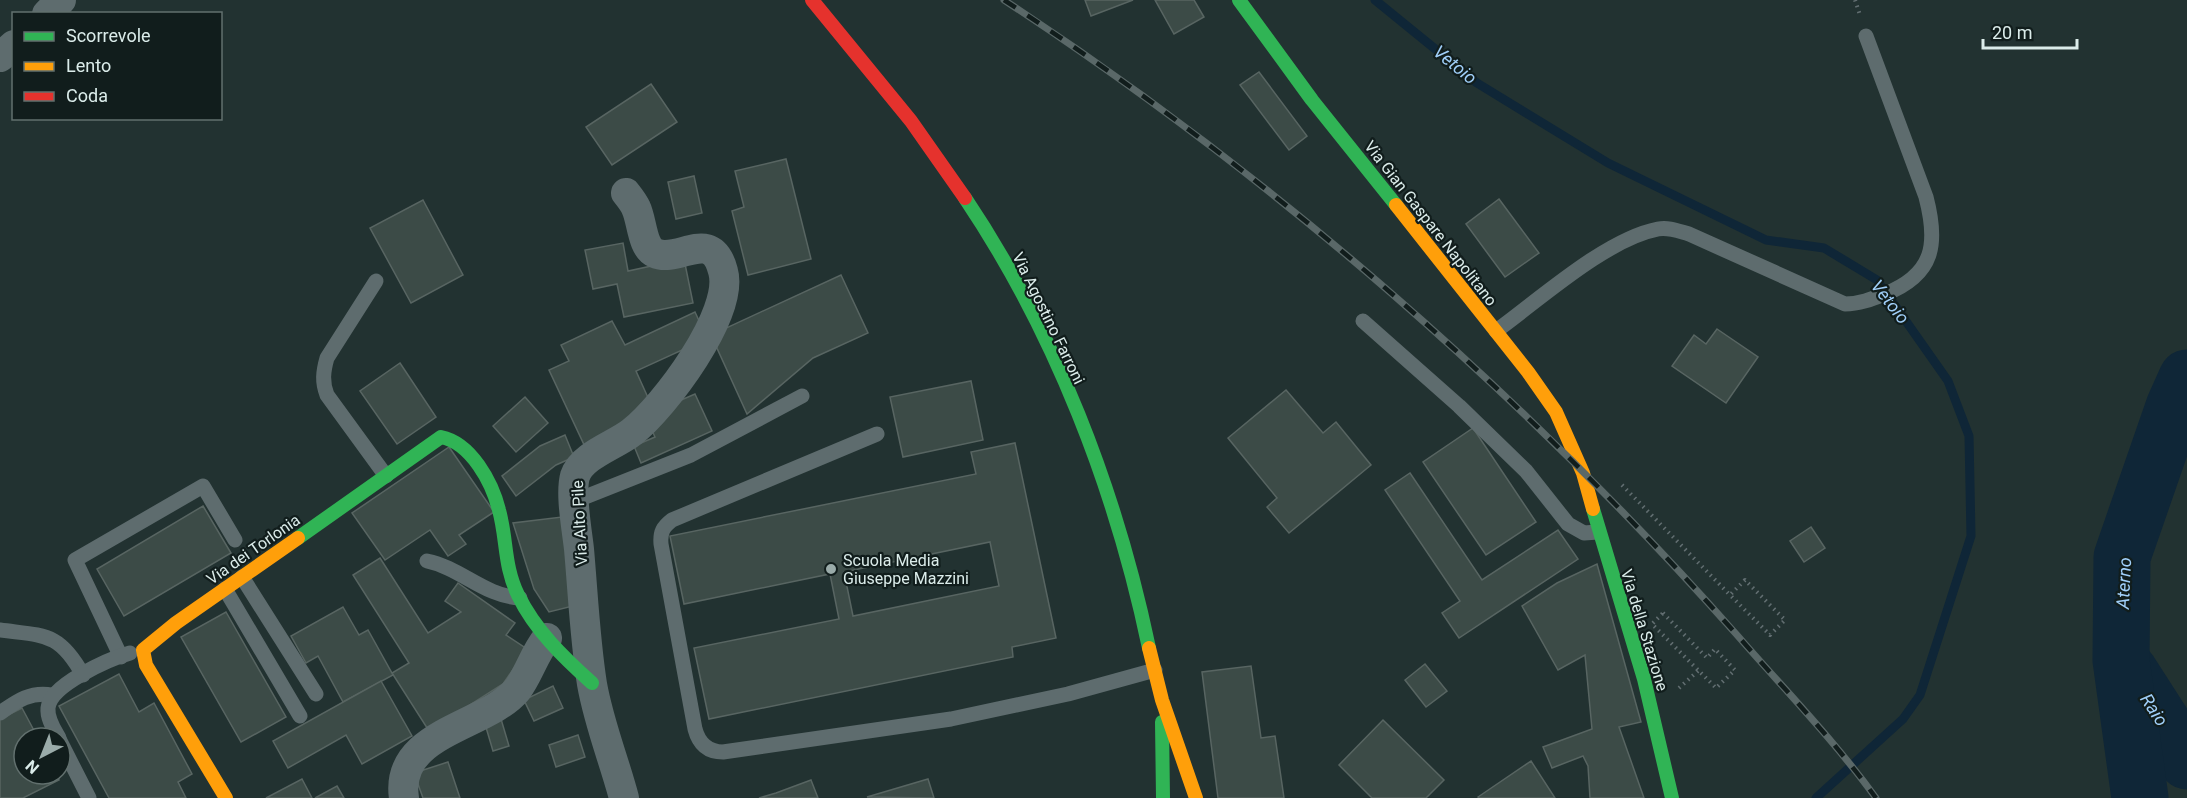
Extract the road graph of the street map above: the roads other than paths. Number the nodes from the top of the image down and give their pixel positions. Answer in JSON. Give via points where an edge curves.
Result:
{"nodes":[{"id":1,"x":61,"y":0,"type":"edge"},
{"id":2,"x":812,"y":0,"type":"edge"},
{"id":3,"x":1239,"y":0,"type":"edge"},
{"id":4,"x":49,"y":12,"type":"edge"},
{"id":5,"x":1866,"y":36,"type":"dead end"},
{"id":6,"x":12,"y":47,"type":"edge"},
{"id":7,"x":0,"y":57,"type":"edge"},
{"id":8,"x":626,"y":193,"type":"dead end"},
{"id":9,"x":376,"y":281,"type":"dead end"},
{"id":10,"x":1363,"y":321,"type":"dead end"},
{"id":11,"x":1496,"y":331,"type":"junction"},
{"id":12,"x":802,"y":396,"type":"dead end"},
{"id":13,"x":877,"y":434,"type":"dead end"},
{"id":14,"x":1583,"y":473,"type":"joint"},
{"id":15,"x":386,"y":476,"type":"junction"},
{"id":16,"x":575,"y":501,"type":"junction"},
{"id":17,"x":1598,"y":532,"type":"junction"},
{"id":18,"x":235,"y":540,"type":"dead end"},
{"id":19,"x":427,"y":561,"type":"dead end"},
{"id":20,"x":242,"y":577,"type":"junction"},
{"id":21,"x":225,"y":589,"type":"junction"},
{"id":22,"x":520,"y":598,"type":"junction"},
{"id":23,"x":0,"y":630,"type":"edge"},
{"id":24,"x":547,"y":638,"type":"junction"},
{"id":25,"x":143,"y":653,"type":"junction"},
{"id":26,"x":121,"y":657,"type":"junction"},
{"id":27,"x":1155,"y":670,"type":"junction"},
{"id":28,"x":83,"y":675,"type":"junction"},
{"id":29,"x":592,"y":683,"type":"junction"},
{"id":30,"x":316,"y":694,"type":"dead end"},
{"id":31,"x":52,"y":695,"type":"junction"},
{"id":32,"x":1161,"y":699,"type":"junction"},
{"id":33,"x":0,"y":712,"type":"edge"},
{"id":34,"x":300,"y":716,"type":"dead end"},
{"id":35,"x":52,"y":726,"type":"edge"},
{"id":36,"x":72,"y":765,"type":"edge"},
{"id":37,"x":89,"y":798,"type":"edge"},
{"id":38,"x":226,"y":798,"type":"edge"},
{"id":39,"x":404,"y":798,"type":"edge"},
{"id":40,"x":624,"y":798,"type":"edge"},
{"id":41,"x":1163,"y":798,"type":"edge"},
{"id":42,"x":1196,"y":798,"type":"edge"},
{"id":43,"x":1672,"y":798,"type":"edge"}],
"edges":[{"from":1,"to":4,"type":"street"},
{"from":2,"to":27,"type":"street","name":"Via Agostino Farroni","via":[[945,166],[1047,343],[1095,460]]},
{"from":3,"to":11,"type":"street","name":"Via Gian Gaspare Napolitano","via":[[1312,100]]},
{"from":5,"to":11,"type":"lane","via":[[1933,224],[1934,240],[1927,261],[1899,288],[1845,304],[1689,234],[1660,228],[1622,242],[1599,256]]},
{"from":6,"to":7,"type":"street"},
{"from":8,"to":16,"type":"street","name":"Via Alto Pile","via":[[636,208],[649,249],[656,254],[700,247],[717,257],[724,273],[723,301],[674,390],[632,432],[582,466],[575,476]]},
{"from":9,"to":15,"type":"lane","via":[[327,358],[323,384]]},
{"from":10,"to":17,"type":"lane","via":[[1460,406],[1526,471],[1568,524],[1584,533]]},
{"from":11,"to":14,"type":"street","name":"Via Gian Gaspare Napolitano","via":[[1556,412]]},
{"from":12,"to":16,"type":"lane","via":[[690,455]]},
{"from":13,"to":27,"type":"lane","via":[[663,527],[661,544],[695,729],[703,745],[723,752],[951,719],[1068,694]]},
{"from":14,"to":17,"type":"street","name":"Via della Stazione"},
{"from":15,"to":20,"type":"street","name":"Via dei Torlonia"},
{"from":15,"to":22,"type":"street","name":"Via dei Torlonia","via":[[441,437],[449,437],[470,455],[496,495],[506,562]]},
{"from":16,"to":29,"type":"street","name":"Via Alto Pile"},
{"from":17,"to":43,"type":"street","name":"Via della Stazione","via":[[1644,679]]},
{"from":18,"to":26,"type":"lane","via":[[203,486],[75,560]]},
{"from":19,"to":22,"type":"lane","via":[[443,564],[483,589]]},
{"from":20,"to":21,"type":"street","name":"Via dei Torlonia"},
{"from":20,"to":30,"type":"lane"},
{"from":21,"to":25,"type":"street","name":"Via dei Torlonia","via":[[149,643]]},
{"from":21,"to":34,"type":"lane"},
{"from":22,"to":24,"type":"street"},
{"from":23,"to":28,"type":"lane","via":[[60,643]]},
{"from":24,"to":29,"type":"street"},
{"from":24,"to":39,"type":"street","via":[[516,690],[425,747],[410,761],[402,783]]},
{"from":25,"to":26,"type":"lane"},
{"from":25,"to":38,"type":"street","via":[[146,665]]},
{"from":26,"to":28,"type":"lane"},
{"from":27,"to":32,"type":"street","name":"Via Agostino Farroni"},
{"from":28,"to":31,"type":"lane","via":[[65,683]]},
{"from":29,"to":40,"type":"street","name":"Via Alto Pile"},
{"from":31,"to":33,"type":"lane","via":[[38,693]]},
{"from":31,"to":35,"type":"lane","via":[[48,707]]},
{"from":32,"to":41,"type":"street","name":"Via Agostino Farroni"},
{"from":32,"to":42,"type":"street","name":"Via Agostino Farroni"},
{"from":36,"to":37,"type":"lane"}]}
